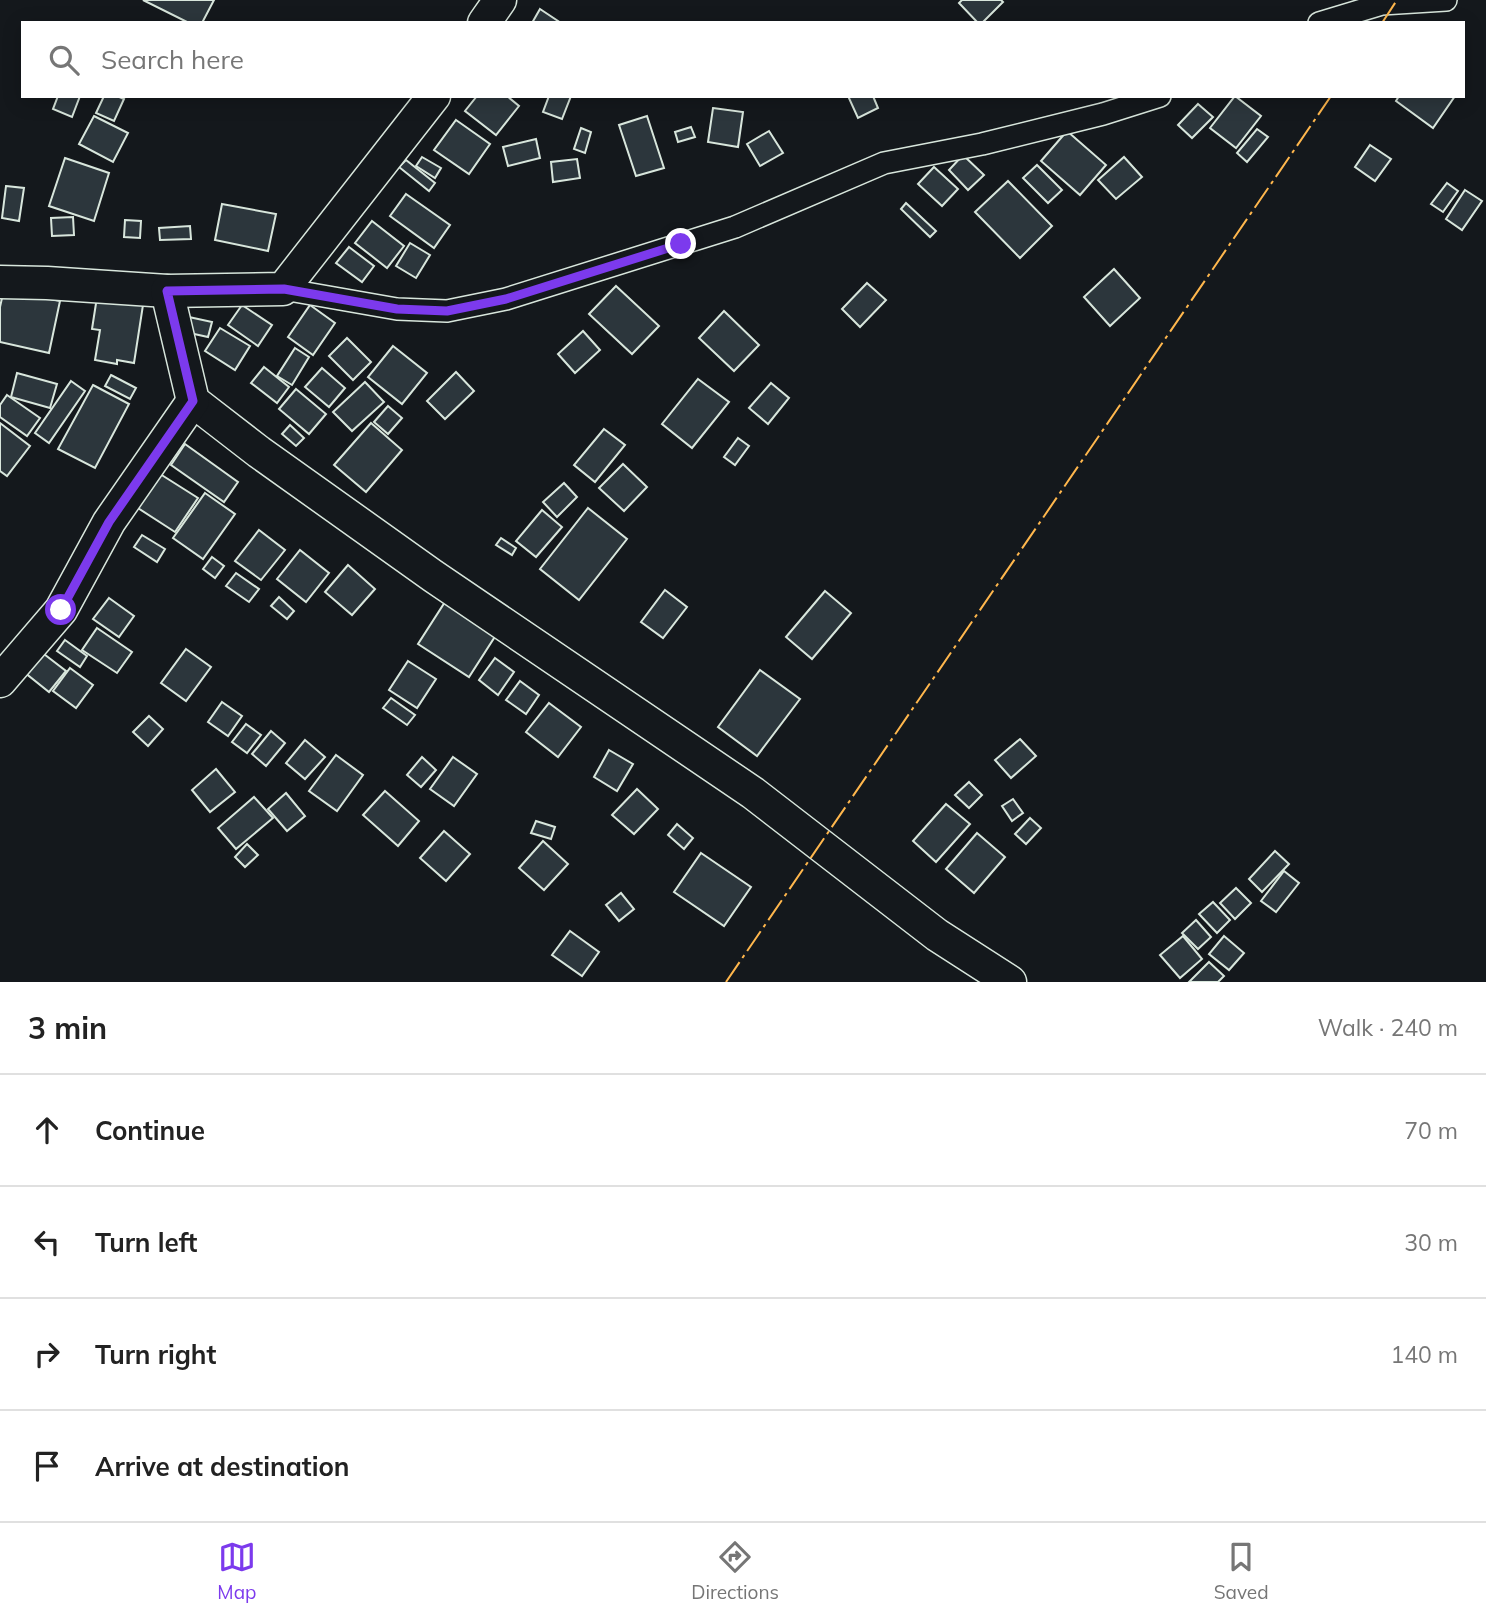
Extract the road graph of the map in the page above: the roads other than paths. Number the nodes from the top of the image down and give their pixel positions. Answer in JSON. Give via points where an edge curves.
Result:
{"nodes":[{"id":1,"x":500,"y":0,"type":"edge"},
{"id":2,"x":1446,"y":0,"type":"edge"},
{"id":3,"x":485,"y":21,"type":"edge"},
{"id":4,"x":1326,"y":21,"type":"edge"},
{"id":5,"x":432,"y":98,"type":"edge"},
{"id":6,"x":1154,"y":98,"type":"edge"},
{"id":7,"x":0,"y":282,"type":"edge"},
{"id":8,"x":284,"y":289,"type":"junction"},
{"id":9,"x":167,"y":291,"type":"junction"},
{"id":10,"x":193,"y":401,"type":"junction"},
{"id":11,"x":0,"y":681,"type":"edge"},
{"id":12,"x":1010,"y":982,"type":"edge"}],
"edges":[{"from":1,"to":3,"type":"street"},
{"from":2,"to":4,"type":"street","via":[[1382,4]]},
{"from":5,"to":8,"type":"street"},
{"from":6,"to":8,"type":"street","via":[[1090,118],[884,163],[735,227],[506,299],[447,311],[397,309]]},
{"from":7,"to":9,"type":"street"},
{"from":8,"to":9,"type":"street"},
{"from":9,"to":10,"type":"street"},
{"from":10,"to":11,"type":"street","via":[[109,522],[61,610]]},
{"from":10,"to":12,"type":"street","via":[[433,576],[753,793],[937,935]]}]}
